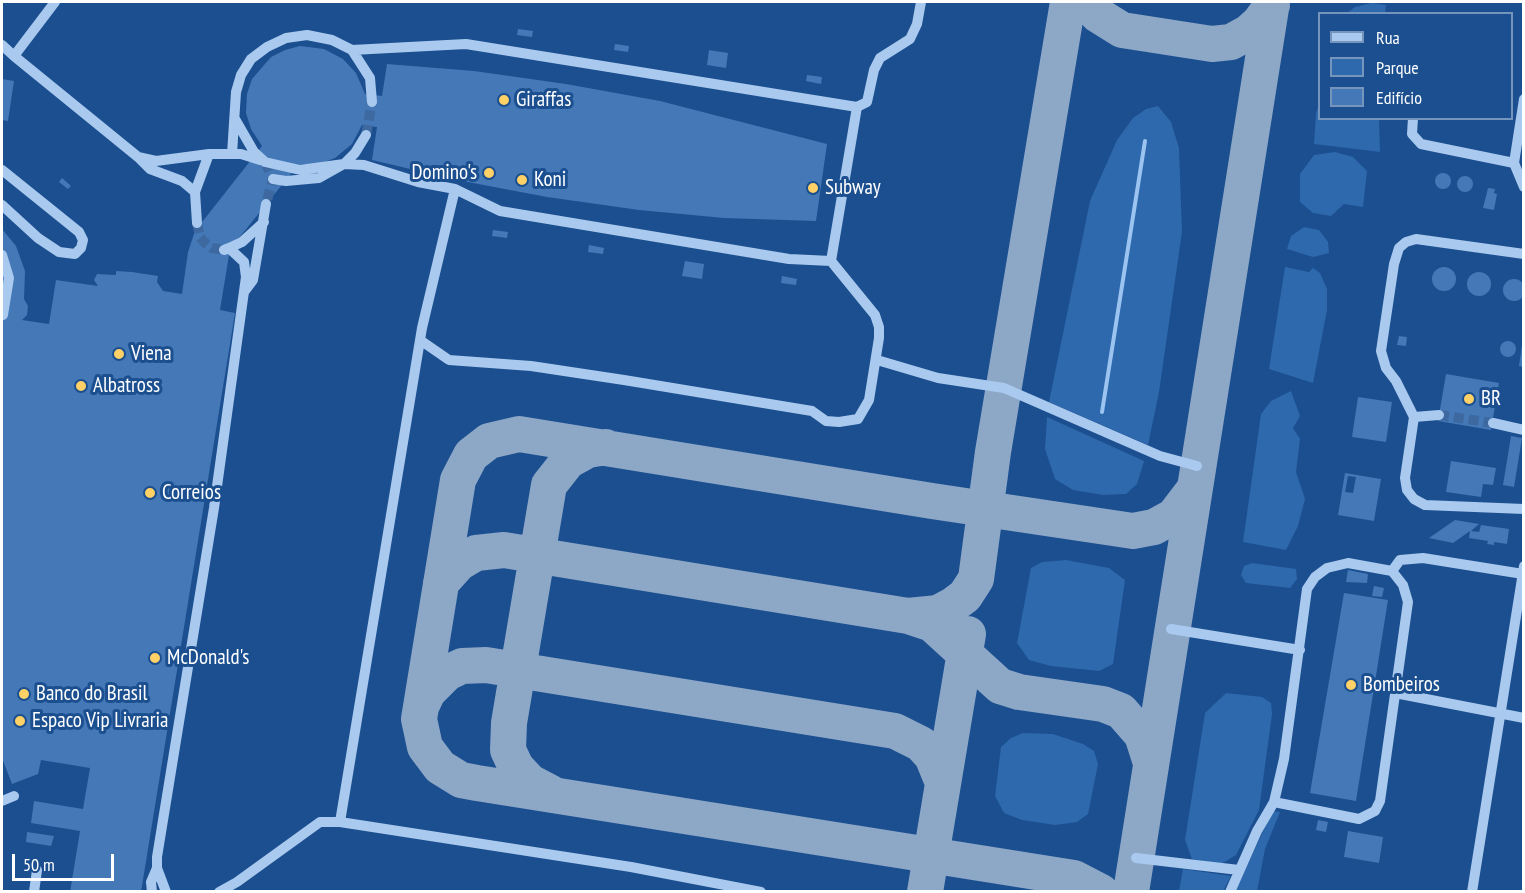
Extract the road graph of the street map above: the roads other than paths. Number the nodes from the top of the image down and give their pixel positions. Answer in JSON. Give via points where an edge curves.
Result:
{"nodes":[{"id":1,"x":55,"y":2,"type":"edge"},
{"id":2,"x":921,"y":2,"type":"edge"},
{"id":3,"x":2,"y":45,"type":"edge"},
{"id":4,"x":352,"y":50,"type":"junction"},
{"id":5,"x":14,"y":56,"type":"junction"},
{"id":6,"x":1524,"y":98,"type":"edge"},
{"id":7,"x":372,"y":102,"type":"tunnel mouth"},
{"id":8,"x":856,"y":107,"type":"junction"},
{"id":9,"x":236,"y":119,"type":"junction"},
{"id":10,"x":1413,"y":120,"type":"edge"},
{"id":11,"x":366,"y":135,"type":"tunnel mouth"},
{"id":12,"x":209,"y":154,"type":"junction"},
{"id":13,"x":232,"y":154,"type":"junction"},
{"id":14,"x":138,"y":157,"type":"junction"},
{"id":15,"x":265,"y":162,"type":"junction"},
{"id":16,"x":1514,"y":163,"type":"junction"},
{"id":17,"x":344,"y":164,"type":"junction"},
{"id":18,"x":2,"y":170,"type":"edge"},
{"id":19,"x":273,"y":179,"type":"dead end"},
{"id":20,"x":1524,"y":187,"type":"edge"},
{"id":21,"x":455,"y":189,"type":"junction"},
{"id":22,"x":195,"y":192,"type":"junction"},
{"id":23,"x":266,"y":204,"type":"tunnel mouth"},
{"id":24,"x":2,"y":205,"type":"edge"},
{"id":25,"x":264,"y":222,"type":"junction"},
{"id":26,"x":197,"y":223,"type":"tunnel mouth"},
{"id":27,"x":1524,"y":254,"type":"edge"},
{"id":28,"x":2,"y":255,"type":"edge"},
{"id":29,"x":831,"y":261,"type":"junction"},
{"id":30,"x":244,"y":292,"type":"junction"},
{"id":31,"x":3,"y":315,"type":"edge"},
{"id":32,"x":420,"y":340,"type":"junction"},
{"id":33,"x":877,"y":360,"type":"junction"},
{"id":34,"x":1439,"y":415,"type":"tunnel mouth"},
{"id":35,"x":1414,"y":417,"type":"junction"},
{"id":36,"x":1492,"y":423,"type":"tunnel mouth"},
{"id":37,"x":1524,"y":430,"type":"edge"},
{"id":38,"x":1197,"y":466,"type":"dead end"},
{"id":39,"x":1524,"y":509,"type":"edge"},
{"id":40,"x":1523,"y":570,"type":"edge"},
{"id":41,"x":1392,"y":571,"type":"junction"},
{"id":42,"x":1171,"y":629,"type":"dead end"},
{"id":43,"x":1299,"y":650,"type":"junction"},
{"id":44,"x":1395,"y":693,"type":"junction"},
{"id":45,"x":1501,"y":713,"type":"junction"},
{"id":46,"x":1524,"y":718,"type":"edge"},
{"id":47,"x":14,"y":796,"type":"dead end"},
{"id":48,"x":2,"y":801,"type":"edge"},
{"id":49,"x":1274,"y":802,"type":"junction"},
{"id":50,"x":340,"y":822,"type":"junction"},
{"id":51,"x":1136,"y":858,"type":"dead end"},
{"id":52,"x":157,"y":868,"type":"junction"},
{"id":53,"x":37,"y":870,"type":"dead end"},
{"id":54,"x":1239,"y":870,"type":"junction"},
{"id":55,"x":237,"y":882,"type":"junction"},
{"id":56,"x":34,"y":891,"type":"edge"},
{"id":57,"x":152,"y":891,"type":"edge"},
{"id":58,"x":166,"y":891,"type":"edge"},
{"id":59,"x":219,"y":891,"type":"edge"},
{"id":60,"x":228,"y":891,"type":"edge"},
{"id":61,"x":761,"y":891,"type":"edge"},
{"id":62,"x":1230,"y":891,"type":"edge"},
{"id":63,"x":1472,"y":891,"type":"edge"}],
"edges":[{"from":1,"to":5,"type":"street"},
{"from":2,"to":8,"type":"street","via":[[910,39],[879,58],[867,102]]},
{"from":3,"to":5,"type":"street"},
{"from":4,"to":7,"type":"street","via":[[370,78]]},
{"from":4,"to":8,"type":"street","via":[[466,44]]},
{"from":4,"to":9,"type":"street","via":[[332,40],[307,35],[267,46],[251,59],[241,75],[236,92]]},
{"from":5,"to":14,"type":"street"},
{"from":6,"to":16,"type":"street"},
{"from":8,"to":29,"type":"street"},
{"from":9,"to":13,"type":"street"},
{"from":9,"to":15,"type":"street","via":[[254,152]]},
{"from":10,"to":16,"type":"street","via":[[1412,134],[1421,144]]},
{"from":11,"to":17,"type":"street"},
{"from":12,"to":13,"type":"street"},
{"from":12,"to":14,"type":"street","via":[[156,161]]},
{"from":12,"to":22,"type":"street"},
{"from":13,"to":15,"type":"street"},
{"from":14,"to":22,"type":"street","via":[[150,169],[182,181]]},
{"from":15,"to":17,"type":"street","via":[[300,170]]},
{"from":16,"to":20,"type":"street"},
{"from":17,"to":19,"type":"street","via":[[319,178]]},
{"from":17,"to":21,"type":"street","via":[[364,165]]},
{"from":18,"to":24,"type":"street","via":[[80,232],[81,248],[75,254],[59,252]]},
{"from":21,"to":29,"type":"street","via":[[500,210],[789,259]]},
{"from":21,"to":32,"type":"street"},
{"from":22,"to":26,"type":"street"},
{"from":23,"to":25,"type":"street"},
{"from":25,"to":30,"type":"street","via":[[254,280]]},
{"from":25,"to":30,"type":"street","via":[[242,242],[227,249],[246,267]]},
{"from":27,"to":35,"type":"street","via":[[1416,239],[1399,248],[1381,351],[1386,368]]},
{"from":28,"to":31,"type":"street","via":[[9,278]]},
{"from":29,"to":33,"type":"street","via":[[874,315],[879,327]]},
{"from":30,"to":52,"type":"street"},
{"from":32,"to":33,"type":"street","via":[[449,360],[531,366],[624,380],[812,411],[826,421],[838,422],[858,419],[865,410]]},
{"from":32,"to":50,"type":"street"},
{"from":33,"to":38,"type":"street","via":[[938,378],[1004,388],[1160,456]]},
{"from":34,"to":35,"type":"street"},
{"from":35,"to":39,"type":"street","via":[[1405,478],[1414,499],[1425,506]]},
{"from":36,"to":37,"type":"street"},
{"from":40,"to":41,"type":"street","via":[[1424,558],[1400,560]]},
{"from":40,"to":45,"type":"street"},
{"from":41,"to":43,"type":"street","via":[[1348,563],[1327,568],[1315,576],[1307,589]]},
{"from":41,"to":44,"type":"street","via":[[1403,585],[1408,602]]},
{"from":42,"to":43,"type":"street"},
{"from":43,"to":49,"type":"street"},
{"from":44,"to":45,"type":"street"},
{"from":44,"to":49,"type":"street","via":[[1376,812],[1359,819]]},
{"from":45,"to":46,"type":"street"},
{"from":45,"to":63,"type":"street"},
{"from":47,"to":48,"type":"street"},
{"from":49,"to":54,"type":"street"},
{"from":50,"to":55,"type":"street","via":[[320,822]]},
{"from":50,"to":61,"type":"street"},
{"from":51,"to":54,"type":"street"},
{"from":52,"to":57,"type":"street"},
{"from":52,"to":58,"type":"street"},
{"from":53,"to":56,"type":"street"},
{"from":54,"to":62,"type":"street"},
{"from":55,"to":59,"type":"street"},
{"from":55,"to":60,"type":"street"}]}
